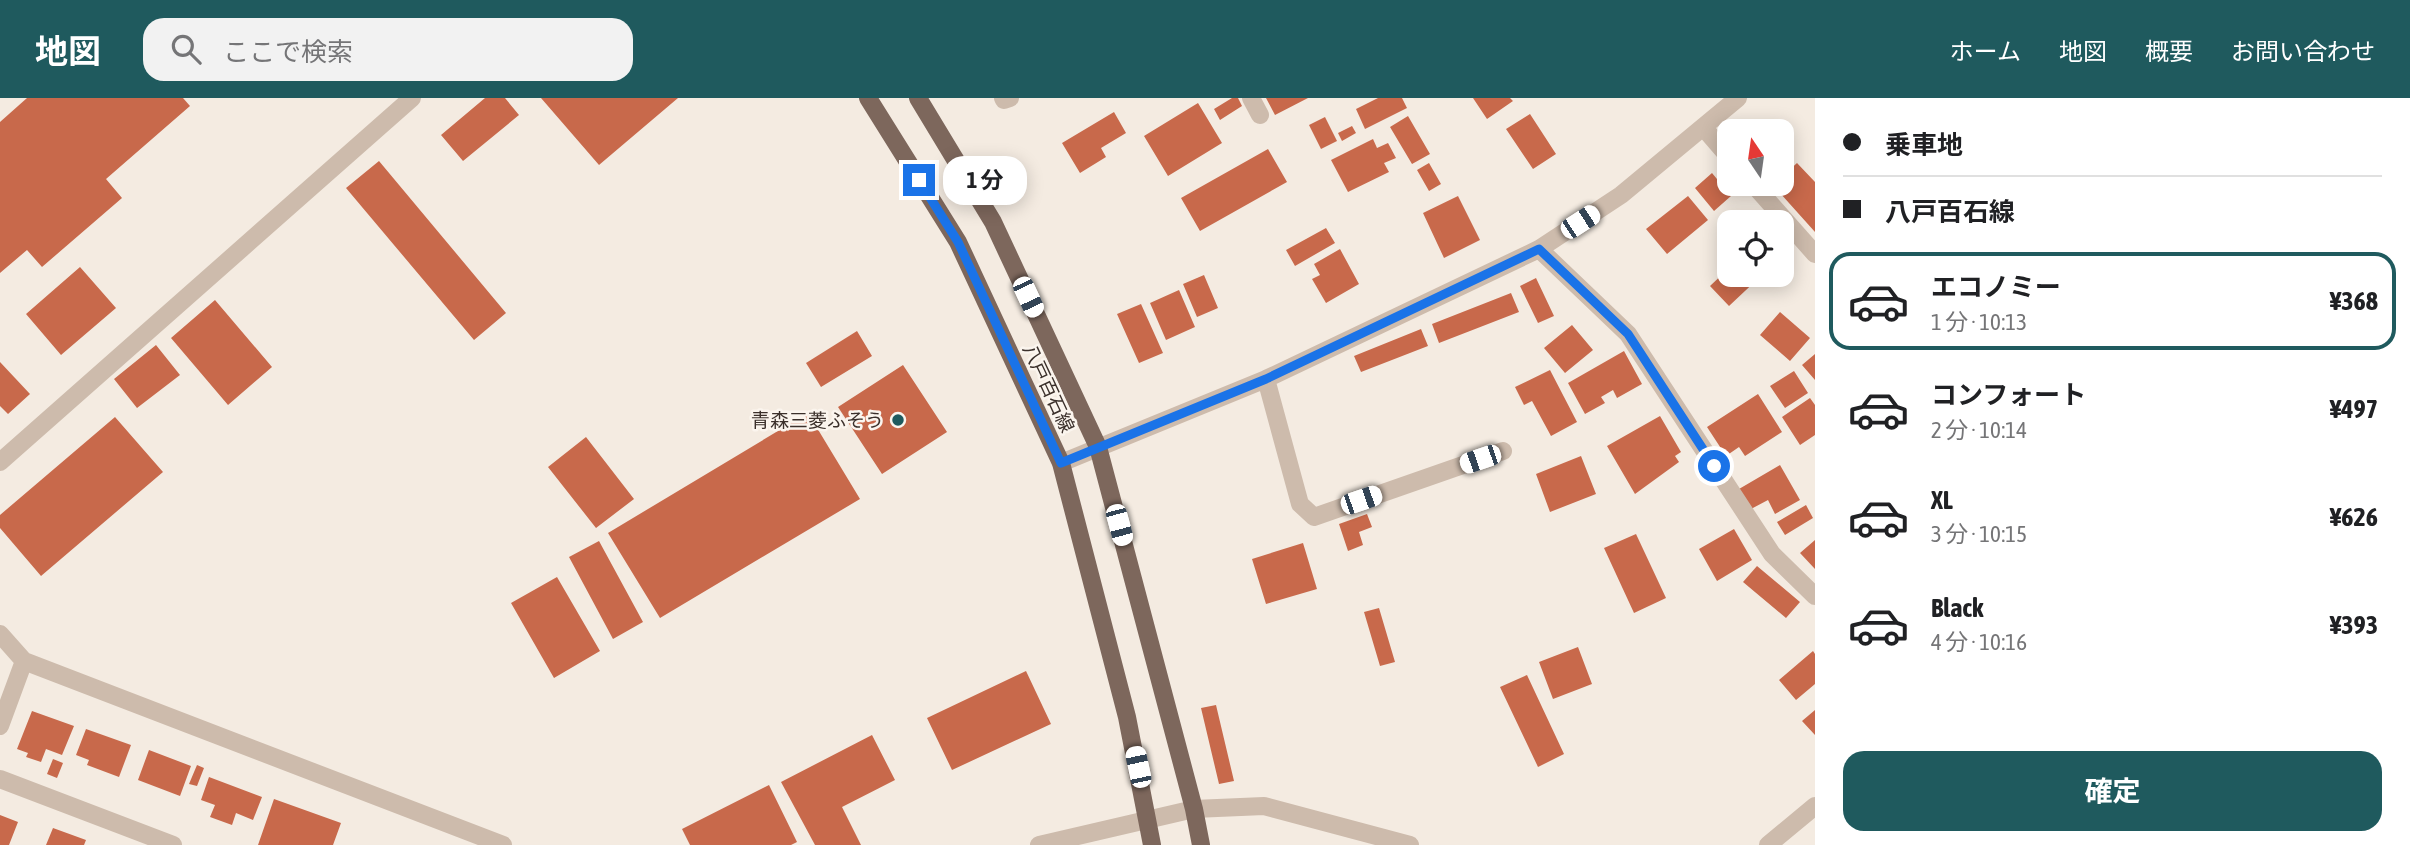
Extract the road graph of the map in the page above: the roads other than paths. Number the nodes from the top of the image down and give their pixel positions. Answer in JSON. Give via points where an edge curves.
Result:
{"nodes":[{"id":1,"x":412,"y":98,"type":"edge"},
{"id":2,"x":868,"y":98,"type":"edge"},
{"id":3,"x":918,"y":98,"type":"edge"},
{"id":4,"x":1003,"y":98,"type":"edge"},
{"id":5,"x":1010,"y":98,"type":"edge"},
{"id":6,"x":1251,"y":98,"type":"edge"},
{"id":7,"x":1738,"y":98,"type":"edge"},
{"id":8,"x":1260,"y":115,"type":"dead end"},
{"id":9,"x":1704,"y":128,"type":"junction"},
{"id":10,"x":1717,"y":143,"type":"edge"},
{"id":11,"x":1764,"y":196,"type":"edge"},
{"id":12,"x":1539,"y":249,"type":"junction"},
{"id":13,"x":1815,"y":254,"type":"edge"},
{"id":14,"x":1266,"y":379,"type":"junction"},
{"id":15,"x":1098,"y":447,"type":"junction"},
{"id":16,"x":1503,"y":451,"type":"dead end"},
{"id":17,"x":0,"y":462,"type":"edge"},
{"id":18,"x":1061,"y":463,"type":"junction"},
{"id":19,"x":1815,"y":596,"type":"edge"},
{"id":20,"x":0,"y":634,"type":"edge"},
{"id":21,"x":24,"y":662,"type":"junction"},
{"id":22,"x":0,"y":726,"type":"edge"},
{"id":23,"x":0,"y":779,"type":"edge"},
{"id":24,"x":1815,"y":806,"type":"edge"},
{"id":25,"x":1194,"y":809,"type":"junction"},
{"id":26,"x":1148,"y":818,"type":"junction"},
{"id":27,"x":132,"y":838,"type":"edge"},
{"id":28,"x":478,"y":841,"type":"edge"},
{"id":29,"x":173,"y":845,"type":"edge"},
{"id":30,"x":503,"y":845,"type":"edge"},
{"id":31,"x":1038,"y":845,"type":"edge"},
{"id":32,"x":1152,"y":845,"type":"edge"},
{"id":33,"x":1200,"y":845,"type":"edge"},
{"id":34,"x":1410,"y":845,"type":"edge"},
{"id":35,"x":1768,"y":845,"type":"edge"}],
"edges":[{"from":1,"to":17,"type":"street"},
{"from":2,"to":18,"type":"main road","name":"八戸百石線","via":[[958,242]]},
{"from":3,"to":15,"type":"main road","name":"八戸百石線","via":[[993,222]]},
{"from":4,"to":5,"type":"street"},
{"from":6,"to":8,"type":"street"},
{"from":7,"to":9,"type":"street"},
{"from":9,"to":10,"type":"street"},
{"from":9,"to":12,"type":"street","via":[[1621,195]]},
{"from":11,"to":13,"type":"street"},
{"from":12,"to":14,"type":"street"},
{"from":12,"to":19,"type":"street","via":[[1628,334],[1772,554]]},
{"from":14,"to":15,"type":"street"},
{"from":14,"to":16,"type":"street","via":[[1300,504],[1314,517]]},
{"from":15,"to":18,"type":"street"},
{"from":15,"to":25,"type":"main road","name":"八戸百石線"},
{"from":18,"to":26,"type":"main road","name":"八戸百石線","via":[[1127,717]]},
{"from":20,"to":21,"type":"street"},
{"from":21,"to":22,"type":"street"},
{"from":21,"to":28,"type":"street"},
{"from":23,"to":27,"type":"street"},
{"from":24,"to":35,"type":"street"},
{"from":25,"to":26,"type":"street"},
{"from":25,"to":33,"type":"main road","name":"八戸百石線"},
{"from":25,"to":34,"type":"street","via":[[1264,806]]},
{"from":26,"to":31,"type":"street"},
{"from":26,"to":32,"type":"main road","name":"八戸百石線"},
{"from":27,"to":29,"type":"street"},
{"from":28,"to":30,"type":"street"}]}
